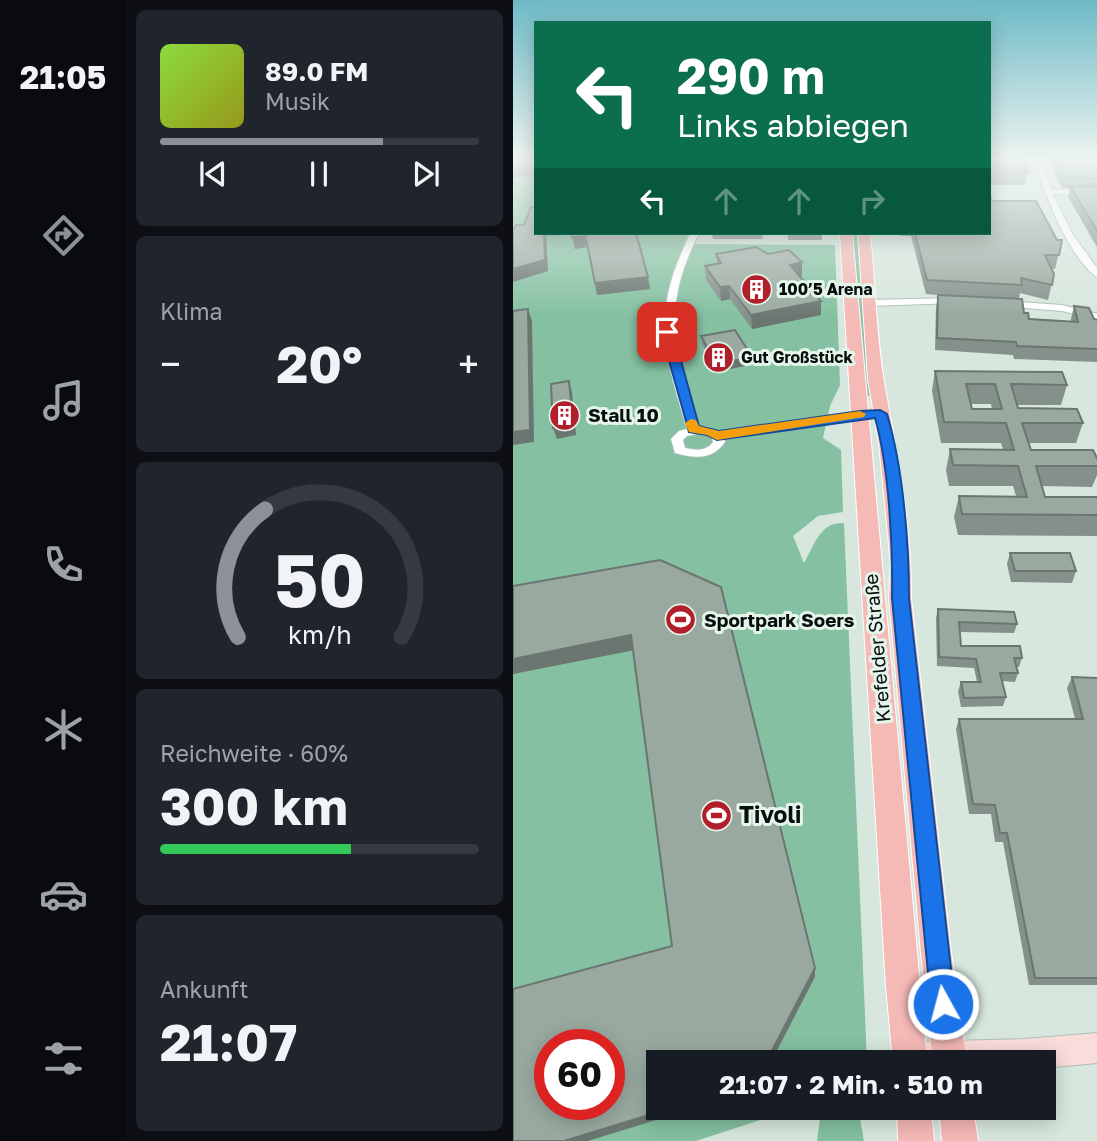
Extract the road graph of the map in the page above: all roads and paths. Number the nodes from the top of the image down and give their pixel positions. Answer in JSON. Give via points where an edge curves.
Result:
{"nodes":[{"id":1,"x":1058,"y":210,"type":"edge"},
{"id":2,"x":694,"y":235,"type":"edge"},
{"id":3,"x":846,"y":235,"type":"edge"},
{"id":4,"x":864,"y":235,"type":"edge"},
{"id":5,"x":1097,"y":276,"type":"edge"},
{"id":6,"x":967,"y":301,"type":"edge"},
{"id":7,"x":869,"y":303,"type":"junction"},
{"id":8,"x":994,"y":303,"type":"edge"},
{"id":9,"x":1097,"y":317,"type":"edge"},
{"id":10,"x":870,"y":414,"type":"junction"},
{"id":11,"x":693,"y":430,"type":"junction"},
{"id":12,"x":717,"y":436,"type":"junction"},
{"id":13,"x":1097,"y":1048,"type":"edge"},
{"id":14,"x":909,"y":1050,"type":"edge"},
{"id":15,"x":949,"y":1050,"type":"edge"},
{"id":16,"x":1056,"y":1051,"type":"edge"},
{"id":17,"x":915,"y":1120,"type":"edge"},
{"id":18,"x":957,"y":1120,"type":"edge"},
{"id":19,"x":916,"y":1141,"type":"edge"},
{"id":20,"x":960,"y":1141,"type":"edge"}],
"edges":[{"from":1,"to":5,"type":"street"},
{"from":2,"to":11,"type":"street","via":[[669,295],[667,332]]},
{"from":3,"to":10,"type":"main road","name":"Krefelder Straße"},
{"from":4,"to":7,"type":"main road","name":"Krefelder Straße"},
{"from":6,"to":7,"type":"street"},
{"from":7,"to":10,"type":"main road","name":"Krefelder Straße"},
{"from":8,"to":9,"type":"street","via":[[1062,308]]},
{"from":10,"to":12,"type":"street"},
{"from":10,"to":14,"type":"main road","name":"Krefelder Straße"},
{"from":10,"to":15,"type":"main road","name":"Krefelder Straße","via":[[888,443],[901,565],[900,598]]},
{"from":11,"to":12,"type":"street"},
{"from":11,"to":12,"type":"street","via":[[677,439],[679,450],[687,454],[708,453],[715,448]]},
{"from":13,"to":16,"type":"street"},
{"from":17,"to":19,"type":"main road"},
{"from":18,"to":20,"type":"main road"}]}
